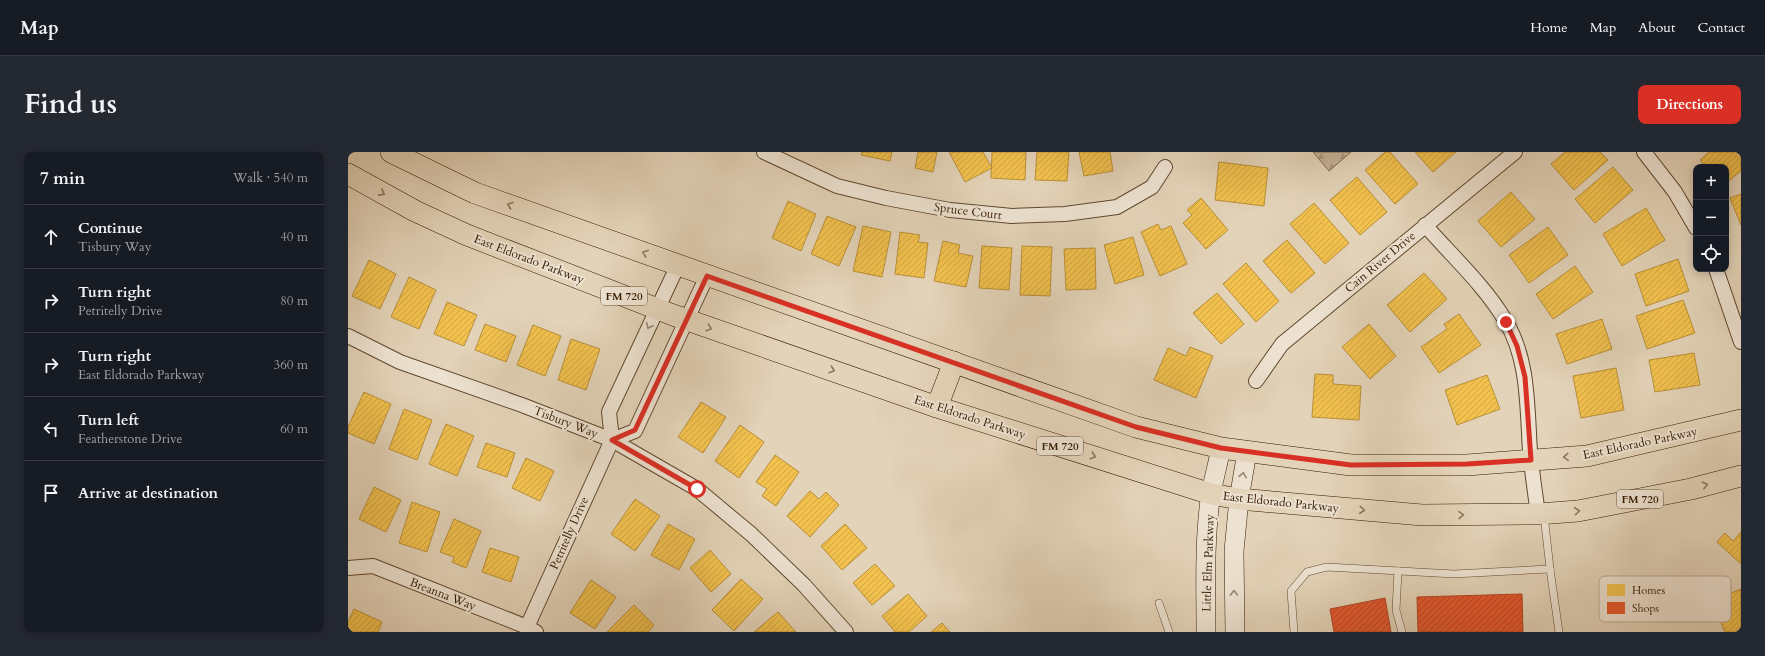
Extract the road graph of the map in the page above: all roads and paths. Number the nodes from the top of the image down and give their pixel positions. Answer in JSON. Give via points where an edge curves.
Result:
{"nodes":[{"id":1,"x":391,"y":152,"type":"edge"},
{"id":2,"x":764,"y":152,"type":"edge"},
{"id":3,"x":1515,"y":152,"type":"edge"},
{"id":4,"x":1644,"y":152,"type":"edge"},
{"id":5,"x":1165,"y":167,"type":"dead end"},
{"id":6,"x":348,"y":174,"type":"edge"},
{"id":7,"x":1693,"y":223,"type":"edge"},
{"id":8,"x":1425,"y":225,"type":"junction"},
{"id":9,"x":678,"y":265,"type":"junction"},
{"id":10,"x":1717,"y":272,"type":"edge"},
{"id":11,"x":707,"y":276,"type":"junction"},
{"id":12,"x":657,"y":309,"type":"junction"},
{"id":13,"x":686,"y":320,"type":"junction"},
{"id":14,"x":348,"y":336,"type":"edge"},
{"id":15,"x":1741,"y":342,"type":"edge"},
{"id":16,"x":954,"y":362,"type":"junction"},
{"id":17,"x":1256,"y":381,"type":"dead end"},
{"id":18,"x":937,"y":407,"type":"junction"},
{"id":19,"x":1741,"y":420,"type":"edge"},
{"id":20,"x":612,"y":440,"type":"junction"},
{"id":21,"x":1221,"y":448,"type":"junction"},
{"id":22,"x":1248,"y":452,"type":"junction"},
{"id":23,"x":1531,"y":460,"type":"junction"},
{"id":24,"x":1741,"y":476,"type":"edge"},
{"id":25,"x":1211,"y":494,"type":"junction"},
{"id":26,"x":1239,"y":499,"type":"junction"},
{"id":27,"x":1541,"y":514,"type":"junction"},
{"id":28,"x":348,"y":568,"type":"edge"},
{"id":29,"x":1550,"y":569,"type":"junction"},
{"id":30,"x":1398,"y":571,"type":"junction"},
{"id":31,"x":1159,"y":603,"type":"dead end"},
{"id":32,"x":531,"y":629,"type":"edge"},
{"id":33,"x":846,"y":632,"type":"edge"},
{"id":34,"x":1170,"y":632,"type":"edge"},
{"id":35,"x":1206,"y":632,"type":"edge"},
{"id":36,"x":1235,"y":632,"type":"edge"},
{"id":37,"x":1294,"y":632,"type":"edge"},
{"id":38,"x":1402,"y":632,"type":"edge"},
{"id":39,"x":1559,"y":632,"type":"edge"}],
"edges":[{"from":9,"to":1,"type":"main road","name":"East Eldorado Parkway","one_way":true,"via":[[475,193]]},
{"from":2,"to":5,"type":"street","name":"Spruce Court","via":[[838,186],[950,210],[1012,216],[1065,214],[1117,207],[1152,187]]},
{"from":3,"to":8,"type":"street","name":"Cain River Drive"},
{"from":4,"to":7,"type":"street","via":[[1675,192]]},
{"from":6,"to":12,"type":"main road","name":"East Eldorado Parkway","number":"FM 720","one_way":true,"via":[[415,211],[467,235]]},
{"from":8,"to":17,"type":"street","name":"Cain River Drive","via":[[1282,344]]},
{"from":8,"to":23,"type":"street","via":[[1491,300],[1506,322],[1517,346],[1525,377]]},
{"from":9,"to":11,"type":"main road","name":"East Eldorado Parkway"},
{"from":9,"to":12,"type":"street"},
{"from":10,"to":15,"type":"street"},
{"from":11,"to":13,"type":"street"},
{"from":11,"to":16,"type":"main road","name":"East Eldorado Parkway"},
{"from":12,"to":13,"type":"main road","name":"East Eldorado Parkway","number":"FM 720"},
{"from":12,"to":20,"type":"street","one_way":true,"via":[[609,412]]},
{"from":13,"to":18,"type":"main road","name":"East Eldorado Parkway","number":"FM 720","one_way":true},
{"from":13,"to":20,"type":"street","via":[[635,430]]},
{"from":14,"to":20,"type":"street","name":"Tisbury Way","via":[[400,362]]},
{"from":16,"to":18,"type":"main road"},
{"from":16,"to":21,"type":"main road","name":"East Eldorado Parkway","via":[[1136,427]]},
{"from":18,"to":25,"type":"main road","name":"East Eldorado Parkway","number":"FM 720","one_way":true},
{"from":19,"to":23,"type":"main road","name":"East Eldorado Parkway","one_way":true,"via":[[1587,456]]},
{"from":20,"to":32,"type":"street","name":"Petritelly Drive"},
{"from":20,"to":33,"type":"street","name":"Tisbury Way","via":[[697,489],[782,564]]},
{"from":21,"to":22,"type":"main road","name":"East Eldorado Parkway"},
{"from":21,"to":25,"type":"main road","name":"Little Elm Parkway"},
{"from":22,"to":23,"type":"main road","name":"East Eldorado Parkway","via":[[1351,465],[1467,464]]},
{"from":26,"to":22,"type":"main road","one_way":true},
{"from":23,"to":27,"type":"street"},
{"from":27,"to":24,"type":"main road","name":"East Eldorado Parkway","number":"FM 720","one_way":true,"via":[[1578,511],[1692,489]]},
{"from":25,"to":26,"type":"main road","name":"East Eldorado Parkway","number":"FM 720"},
{"from":25,"to":35,"type":"main road","name":"Little Elm Parkway","via":[[1206,556]]},
{"from":26,"to":27,"type":"main road","name":"East Eldorado Parkway","number":"FM 720","one_way":true,"via":[[1422,515]]},
{"from":36,"to":26,"type":"main road","one_way":true,"via":[[1234,551]]},
{"from":27,"to":29,"type":"lane"},
{"from":28,"to":32,"type":"street","name":"Breanna Way","via":[[373,566]]},
{"from":29,"to":30,"type":"lane","via":[[1454,574]]},
{"from":29,"to":39,"type":"lane"},
{"from":30,"to":37,"type":"lane","via":[[1327,567],[1307,572],[1291,591]]},
{"from":30,"to":38,"type":"lane","via":[[1396,610]]},
{"from":31,"to":34,"type":"lane"}]}
